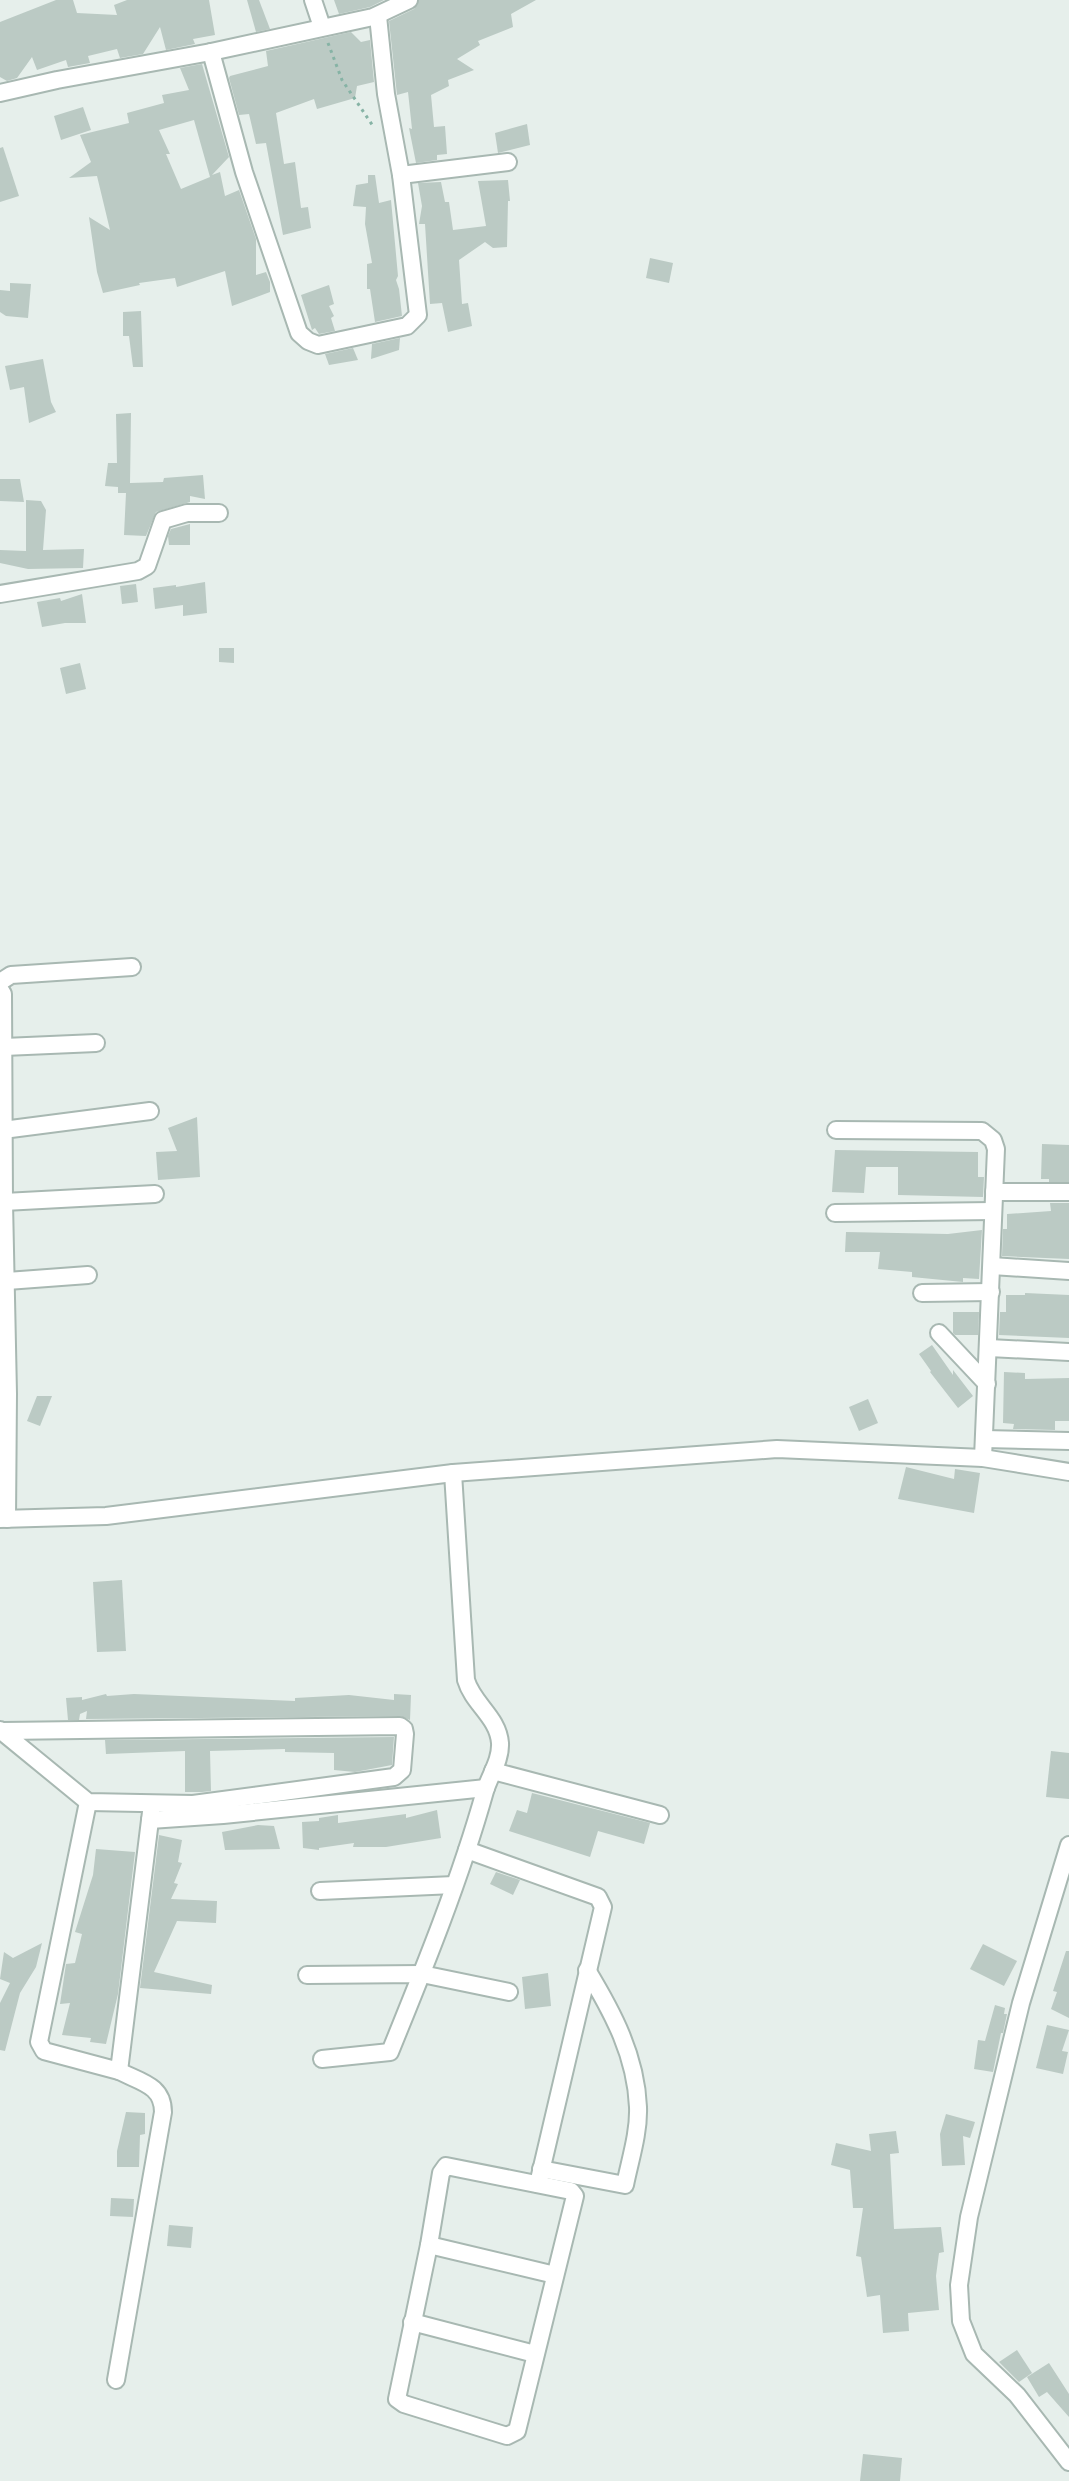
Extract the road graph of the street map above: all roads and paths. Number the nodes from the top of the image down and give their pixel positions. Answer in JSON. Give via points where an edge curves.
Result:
{"nodes":[{"id":1,"x":313,"y":0,"type":"edge"},
{"id":2,"x":409,"y":0,"type":"edge"},
{"id":3,"x":378,"y":16,"type":"junction"},
{"id":4,"x":322,"y":27,"type":"junction"},
{"id":5,"x":211,"y":52,"type":"junction"},
{"id":6,"x":0,"y":93,"type":"edge"},
{"id":7,"x":380,"y":135,"type":"dead end"},
{"id":8,"x":508,"y":162,"type":"dead end"},
{"id":9,"x":401,"y":175,"type":"junction"},
{"id":10,"x":219,"y":513,"type":"dead end"},
{"id":11,"x":0,"y":594,"type":"edge"},
{"id":12,"x":132,"y":967,"type":"dead end"},
{"id":13,"x":0,"y":982,"type":"edge"},
{"id":14,"x":0,"y":989,"type":"edge"},
{"id":15,"x":96,"y":1043,"type":"dead end"},
{"id":16,"x":4,"y":1047,"type":"junction"},
{"id":17,"x":2,"y":1074,"type":"edge"},
{"id":18,"x":150,"y":1111,"type":"dead end"},
{"id":19,"x":3,"y":1130,"type":"junction"},
{"id":20,"x":836,"y":1130,"type":"dead end"},
{"id":21,"x":2,"y":1159,"type":"edge"},
{"id":22,"x":994,"y":1192,"type":"junction"},
{"id":23,"x":1069,"y":1192,"type":"edge"},
{"id":24,"x":155,"y":1194,"type":"dead end"},
{"id":25,"x":4,"y":1202,"type":"junction"},
{"id":26,"x":993,"y":1211,"type":"junction"},
{"id":27,"x":835,"y":1213,"type":"dead end"},
{"id":28,"x":992,"y":1266,"type":"junction"},
{"id":29,"x":1069,"y":1271,"type":"edge"},
{"id":30,"x":88,"y":1275,"type":"dead end"},
{"id":31,"x":7,"y":1281,"type":"junction"},
{"id":32,"x":990,"y":1292,"type":"junction"},
{"id":33,"x":922,"y":1293,"type":"dead end"},
{"id":34,"x":939,"y":1333,"type":"dead end"},
{"id":35,"x":989,"y":1348,"type":"junction"},
{"id":36,"x":1069,"y":1352,"type":"edge"},
{"id":37,"x":4,"y":1372,"type":"edge"},
{"id":38,"x":987,"y":1384,"type":"junction"},
{"id":39,"x":984,"y":1439,"type":"junction"},
{"id":40,"x":1069,"y":1441,"type":"edge"},
{"id":41,"x":983,"y":1458,"type":"junction"},
{"id":42,"x":453,"y":1473,"type":"junction"},
{"id":43,"x":1069,"y":1473,"type":"edge"},
{"id":44,"x":3,"y":1519,"type":"edge"},
{"id":45,"x":2,"y":1731,"type":"edge"},
{"id":46,"x":494,"y":1771,"type":"junction"},
{"id":47,"x":486,"y":1788,"type":"junction"},
{"id":48,"x":88,"y":1802,"type":"junction"},
{"id":49,"x":151,"y":1812,"type":"junction"},
{"id":50,"x":660,"y":1815,"type":"dead end"},
{"id":51,"x":1069,"y":1845,"type":"edge"},
{"id":52,"x":467,"y":1850,"type":"junction"},
{"id":53,"x":454,"y":1885,"type":"junction"},
{"id":54,"x":320,"y":1891,"type":"dead end"},
{"id":55,"x":587,"y":1970,"type":"junction"},
{"id":56,"x":422,"y":1974,"type":"junction"},
{"id":57,"x":308,"y":1975,"type":"dead end"},
{"id":58,"x":509,"y":1992,"type":"dead end"},
{"id":59,"x":322,"y":2059,"type":"dead end"},
{"id":60,"x":119,"y":2071,"type":"junction"},
{"id":61,"x":539,"y":2176,"type":"junction"},
{"id":62,"x":429,"y":2245,"type":"junction"},
{"id":63,"x":555,"y":2275,"type":"junction"},
{"id":64,"x":412,"y":2322,"type":"junction"},
{"id":65,"x":535,"y":2354,"type":"junction"},
{"id":66,"x":116,"y":2380,"type":"dead end"},
{"id":67,"x":1069,"y":2462,"type":"edge"}],
"edges":[{"from":1,"to":4,"type":"street"},
{"from":2,"to":3,"type":"street"},
{"from":3,"to":4,"type":"street"},
{"from":3,"to":9,"type":"street","via":[[386,94]]},
{"from":4,"to":5,"type":"street"},
{"from":4,"to":7,"type":"path","via":[[342,80]]},
{"from":5,"to":6,"type":"street"},
{"from":5,"to":9,"type":"street","via":[[258,215],[299,333],[308,341],[318,345],[407,326],[418,315]]},
{"from":8,"to":9,"type":"street"},
{"from":10,"to":11,"type":"street","via":[[187,513],[163,520],[147,566],[138,571]]},
{"from":12,"to":13,"type":"street","via":[[11,975]]},
{"from":14,"to":16,"type":"street"},
{"from":15,"to":16,"type":"street"},
{"from":16,"to":17,"type":"street"},
{"from":17,"to":19,"type":"street"},
{"from":18,"to":19,"type":"street"},
{"from":19,"to":21,"type":"street"},
{"from":20,"to":22,"type":"street","via":[[982,1131],[993,1140],[996,1149]]},
{"from":21,"to":25,"type":"street"},
{"from":22,"to":23,"type":"street"},
{"from":22,"to":26,"type":"street"},
{"from":24,"to":25,"type":"street"},
{"from":25,"to":31,"type":"street"},
{"from":26,"to":27,"type":"street"},
{"from":26,"to":28,"type":"street"},
{"from":28,"to":29,"type":"street"},
{"from":28,"to":32,"type":"street"},
{"from":30,"to":31,"type":"street"},
{"from":31,"to":37,"type":"street"},
{"from":32,"to":33,"type":"street"},
{"from":32,"to":35,"type":"street"},
{"from":34,"to":38,"type":"street"},
{"from":35,"to":36,"type":"street"},
{"from":35,"to":38,"type":"street"},
{"from":37,"to":44,"type":"street"},
{"from":38,"to":39,"type":"street"},
{"from":39,"to":40,"type":"street"},
{"from":39,"to":41,"type":"street"},
{"from":41,"to":42,"type":"street","via":[[777,1449]]},
{"from":41,"to":43,"type":"street"},
{"from":42,"to":44,"type":"street","via":[[106,1516]]},
{"from":42,"to":46,"type":"street","via":[[466,1680],[499,1737]]},
{"from":45,"to":48,"type":"street"},
{"from":45,"to":49,"type":"street","via":[[400,1726],[404,1729],[402,1770],[394,1777]]},
{"from":46,"to":47,"type":"street"},
{"from":46,"to":50,"type":"street"},
{"from":47,"to":49,"type":"street","via":[[223,1815]]},
{"from":47,"to":52,"type":"street"},
{"from":48,"to":49,"type":"street"},
{"from":48,"to":60,"type":"street","via":[[39,2042],[44,2051]]},
{"from":49,"to":60,"type":"street"},
{"from":51,"to":67,"type":"street","via":[[1021,2003],[969,2217],[959,2285],[962,2321],[974,2354],[1017,2395]]},
{"from":52,"to":53,"type":"street"},
{"from":52,"to":55,"type":"street","via":[[598,1897],[603,1907]]},
{"from":53,"to":54,"type":"street"},
{"from":53,"to":56,"type":"street"},
{"from":55,"to":61,"type":"street"},
{"from":55,"to":61,"type":"street","via":[[619,2024],[629,2054],[638,2107],[625,2185]]},
{"from":56,"to":57,"type":"street"},
{"from":56,"to":58,"type":"street"},
{"from":56,"to":59,"type":"street","via":[[390,2052]]},
{"from":60,"to":66,"type":"street","via":[[159,2091],[164,2112]]},
{"from":61,"to":62,"type":"street","via":[[446,2166],[441,2173]]},
{"from":61,"to":63,"type":"street","via":[[575,2196]]},
{"from":62,"to":63,"type":"street"},
{"from":62,"to":64,"type":"street"},
{"from":63,"to":65,"type":"street"},
{"from":64,"to":65,"type":"street"},
{"from":64,"to":65,"type":"street","via":[[397,2399],[507,2436],[517,2432]]}]}
